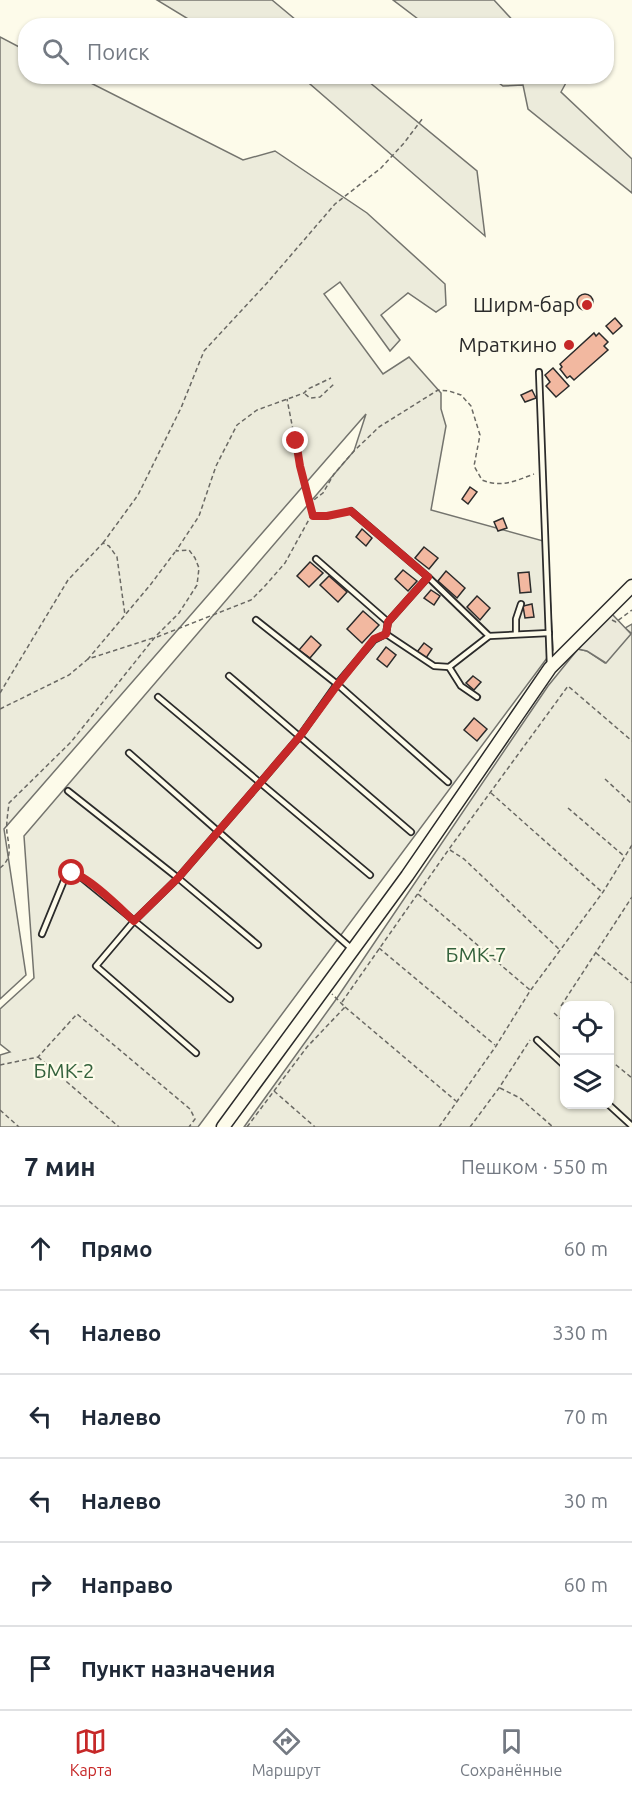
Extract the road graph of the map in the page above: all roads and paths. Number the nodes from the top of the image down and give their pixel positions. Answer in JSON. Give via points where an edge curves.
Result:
{"nodes":[{"id":1,"x":423,"y":118,"type":"dead end"},
{"id":2,"x":539,"y":372,"type":"dead end"},
{"id":3,"x":331,"y":378,"type":"dead end"},
{"id":4,"x":334,"y":384,"type":"dead end"},
{"id":5,"x":304,"y":393,"type":"junction"},
{"id":6,"x":287,"y":399,"type":"junction"},
{"id":7,"x":544,"y":471,"type":"junction"},
{"id":8,"x":310,"y":506,"type":"junction"},
{"id":9,"x":351,"y":511,"type":"joint"},
{"id":10,"x":312,"y":514,"type":"junction"},
{"id":11,"x":103,"y":543,"type":"junction"},
{"id":12,"x":176,"y":551,"type":"junction"},
{"id":13,"x":316,"y":559,"type":"dead end"},
{"id":14,"x":428,"y":577,"type":"junction"},
{"id":15,"x":632,"y":586,"type":"edge"},
{"id":16,"x":520,"y":604,"type":"dead end"},
{"id":17,"x":626,"y":614,"type":"dead end"},
{"id":18,"x":632,"y":615,"type":"edge"},
{"id":19,"x":125,"y":616,"type":"junction"},
{"id":20,"x":256,"y":620,"type":"dead end"},
{"id":21,"x":388,"y":622,"type":"junction"},
{"id":22,"x":549,"y":633,"type":"junction"},
{"id":23,"x":386,"y":634,"type":"junction"},
{"id":24,"x":516,"y":634,"type":"junction"},
{"id":25,"x":489,"y":636,"type":"junction"},
{"id":26,"x":155,"y":637,"type":"junction"},
{"id":27,"x":88,"y":658,"type":"junction"},
{"id":28,"x":449,"y":667,"type":"junction"},
{"id":29,"x":550,"y":668,"type":"junction"},
{"id":30,"x":229,"y":676,"type":"dead end"},
{"id":31,"x":338,"y":684,"type":"junction"},
{"id":32,"x":0,"y":693,"type":"edge"},
{"id":33,"x":158,"y":696,"type":"dead end"},
{"id":34,"x":477,"y":697,"type":"dead end"},
{"id":35,"x":0,"y":710,"type":"edge"},
{"id":36,"x":300,"y":736,"type":"junction"},
{"id":37,"x":632,"y":741,"type":"edge"},
{"id":38,"x":129,"y":753,"type":"dead end"},
{"id":39,"x":604,"y":779,"type":"dead end"},
{"id":40,"x":448,"y":782,"type":"dead end"},
{"id":41,"x":260,"y":783,"type":"junction"},
{"id":42,"x":68,"y":791,"type":"dead end"},
{"id":43,"x":490,"y":792,"type":"junction"},
{"id":44,"x":632,"y":804,"type":"edge"},
{"id":45,"x":568,"y":808,"type":"dead end"},
{"id":46,"x":218,"y":832,"type":"junction"},
{"id":47,"x":411,"y":832,"type":"dead end"},
{"id":48,"x":632,"y":846,"type":"edge"},
{"id":49,"x":449,"y":849,"type":"junction"},
{"id":50,"x":625,"y":856,"type":"junction"},
{"id":51,"x":0,"y":868,"type":"edge"},
{"id":52,"x":370,"y":875,"type":"dead end"},
{"id":53,"x":178,"y":878,"type":"junction"},
{"id":54,"x":603,"y":892,"type":"junction"},
{"id":55,"x":418,"y":894,"type":"junction"},
{"id":56,"x":632,"y":898,"type":"edge"},
{"id":57,"x":134,"y":921,"type":"junction"},
{"id":58,"x":42,"y":934,"type":"dead end"},
{"id":59,"x":258,"y":945,"type":"dead end"},
{"id":60,"x":378,"y":948,"type":"junction"},
{"id":61,"x":353,"y":950,"type":"junction"},
{"id":62,"x":560,"y":950,"type":"junction"},
{"id":63,"x":596,"y":953,"type":"junction"},
{"id":64,"x":632,"y":983,"type":"edge"},
{"id":65,"x":324,"y":988,"type":"junction"},
{"id":66,"x":530,"y":991,"type":"junction"},
{"id":67,"x":230,"y":999,"type":"dead end"},
{"id":68,"x":564,"y":1001,"type":"edge"},
{"id":69,"x":342,"y":1002,"type":"junction"},
{"id":70,"x":345,"y":1007,"type":"junction"},
{"id":71,"x":554,"y":1013,"type":"dead end"},
{"id":72,"x":560,"y":1018,"type":"edge"},
{"id":73,"x":537,"y":1040,"type":"joint"},
{"id":74,"x":496,"y":1046,"type":"junction"},
{"id":75,"x":196,"y":1053,"type":"dead end"},
{"id":76,"x":38,"y":1057,"type":"junction"},
{"id":77,"x":560,"y":1061,"type":"edge"},
{"id":78,"x":614,"y":1063,"type":"edge"},
{"id":79,"x":0,"y":1065,"type":"edge"},
{"id":80,"x":632,"y":1078,"type":"edge"},
{"id":81,"x":499,"y":1088,"type":"junction"},
{"id":82,"x":274,"y":1091,"type":"junction"},
{"id":83,"x":457,"y":1101,"type":"junction"},
{"id":84,"x":613,"y":1109,"type":"edge"},
{"id":85,"x":0,"y":1110,"type":"edge"},
{"id":86,"x":632,"y":1126,"type":"edge"},
{"id":87,"x":19,"y":1127,"type":"edge"},
{"id":88,"x":119,"y":1127,"type":"edge"},
{"id":89,"x":189,"y":1127,"type":"edge"},
{"id":90,"x":223,"y":1127,"type":"edge"},
{"id":91,"x":247,"y":1127,"type":"edge"},
{"id":92,"x":315,"y":1127,"type":"edge"},
{"id":93,"x":439,"y":1127,"type":"edge"},
{"id":94,"x":470,"y":1127,"type":"edge"},
{"id":95,"x":553,"y":1127,"type":"edge"}],
"edges":[{"from":1,"to":11,"type":"path","via":[[381,168],[335,204],[204,351],[138,495]]},
{"from":2,"to":7,"type":"lane"},
{"from":3,"to":5,"type":"path"},
{"from":4,"to":5,"type":"path","via":[[320,397],[310,398]]},
{"from":5,"to":6,"type":"path"},
{"from":6,"to":8,"type":"path"},
{"from":6,"to":12,"type":"path","via":[[256,410],[237,425],[216,466],[199,516]]},
{"from":7,"to":8,"type":"path","via":[[506,484],[482,480],[474,466],[480,435],[471,406],[461,395],[438,390],[379,427],[354,451]]},
{"from":7,"to":22,"type":"lane"},
{"from":8,"to":10,"type":"path"},
{"from":9,"to":10,"type":"path","via":[[327,516]]},
{"from":9,"to":14,"type":"lane"},
{"from":10,"to":26,"type":"path","via":[[285,563],[251,600]]},
{"from":11,"to":19,"type":"path","via":[[117,557]]},
{"from":11,"to":32,"type":"path","via":[[68,580]]},
{"from":12,"to":19,"type":"path"},
{"from":12,"to":26,"type":"path","via":[[189,550],[195,558],[199,568],[196,585],[179,613]]},
{"from":13,"to":21,"type":"lane"},
{"from":14,"to":21,"type":"lane"},
{"from":14,"to":25,"type":"lane"},
{"from":15,"to":29,"type":"main road"},
{"from":16,"to":24,"type":"lane"},
{"from":17,"to":18,"type":"path"},
{"from":19,"to":27,"type":"path"},
{"from":20,"to":31,"type":"lane"},
{"from":21,"to":23,"type":"lane"},
{"from":22,"to":24,"type":"lane"},
{"from":22,"to":29,"type":"lane"},
{"from":23,"to":28,"type":"lane","via":[[434,666]]},
{"from":23,"to":31,"type":"lane","via":[[374,639]]},
{"from":24,"to":25,"type":"lane"},
{"from":25,"to":28,"type":"lane"},
{"from":26,"to":27,"type":"path"},
{"from":26,"to":51,"type":"path","via":[[71,742],[9,803],[7,831],[11,850]]},
{"from":27,"to":35,"type":"path","via":[[69,675]]},
{"from":28,"to":34,"type":"lane","via":[[461,686]]},
{"from":29,"to":61,"type":"main road"},
{"from":30,"to":36,"type":"lane"},
{"from":31,"to":36,"type":"lane"},
{"from":31,"to":40,"type":"lane"},
{"from":33,"to":41,"type":"lane"},
{"from":36,"to":41,"type":"lane"},
{"from":36,"to":47,"type":"lane"},
{"from":37,"to":43,"type":"path","via":[[568,686]]},
{"from":38,"to":46,"type":"lane"},
{"from":39,"to":44,"type":"path"},
{"from":41,"to":46,"type":"lane"},
{"from":41,"to":52,"type":"lane"},
{"from":42,"to":53,"type":"lane"},
{"from":43,"to":49,"type":"path"},
{"from":43,"to":54,"type":"path"},
{"from":45,"to":50,"type":"path"},
{"from":46,"to":53,"type":"lane"},
{"from":46,"to":61,"type":"lane"},
{"from":48,"to":50,"type":"path"},
{"from":49,"to":55,"type":"path"},
{"from":49,"to":62,"type":"path"},
{"from":50,"to":54,"type":"path"},
{"from":53,"to":57,"type":"lane"},
{"from":53,"to":59,"type":"lane"},
{"from":54,"to":62,"type":"path"},
{"from":55,"to":60,"type":"path"},
{"from":55,"to":66,"type":"path"},
{"from":56,"to":63,"type":"path"},
{"from":57,"to":58,"type":"lane","via":[[103,893],[72,873],[64,878]]},
{"from":57,"to":67,"type":"lane"},
{"from":57,"to":75,"type":"lane","via":[[96,966]]},
{"from":60,"to":69,"type":"path"},
{"from":60,"to":74,"type":"path"},
{"from":61,"to":65,"type":"main road"},
{"from":62,"to":66,"type":"path"},
{"from":63,"to":64,"type":"path"},
{"from":63,"to":68,"type":"path"},
{"from":65,"to":69,"type":"path"},
{"from":65,"to":90,"type":"main road"},
{"from":66,"to":74,"type":"path"},
{"from":69,"to":70,"type":"path"},
{"from":70,"to":82,"type":"path","via":[[307,1047]]},
{"from":70,"to":83,"type":"path"},
{"from":71,"to":72,"type":"path"},
{"from":73,"to":77,"type":"lane"},
{"from":73,"to":81,"type":"path","via":[[530,1040]]},
{"from":74,"to":83,"type":"path"},
{"from":76,"to":79,"type":"path"},
{"from":76,"to":88,"type":"path"},
{"from":76,"to":89,"type":"path","via":[[77,1014],[190,1109],[195,1119]]},
{"from":78,"to":80,"type":"path"},
{"from":81,"to":94,"type":"path"},
{"from":81,"to":95,"type":"path","via":[[520,1098]]},
{"from":82,"to":91,"type":"path"},
{"from":82,"to":92,"type":"path"},
{"from":83,"to":93,"type":"path"},
{"from":84,"to":86,"type":"lane"},
{"from":85,"to":87,"type":"path"}]}
